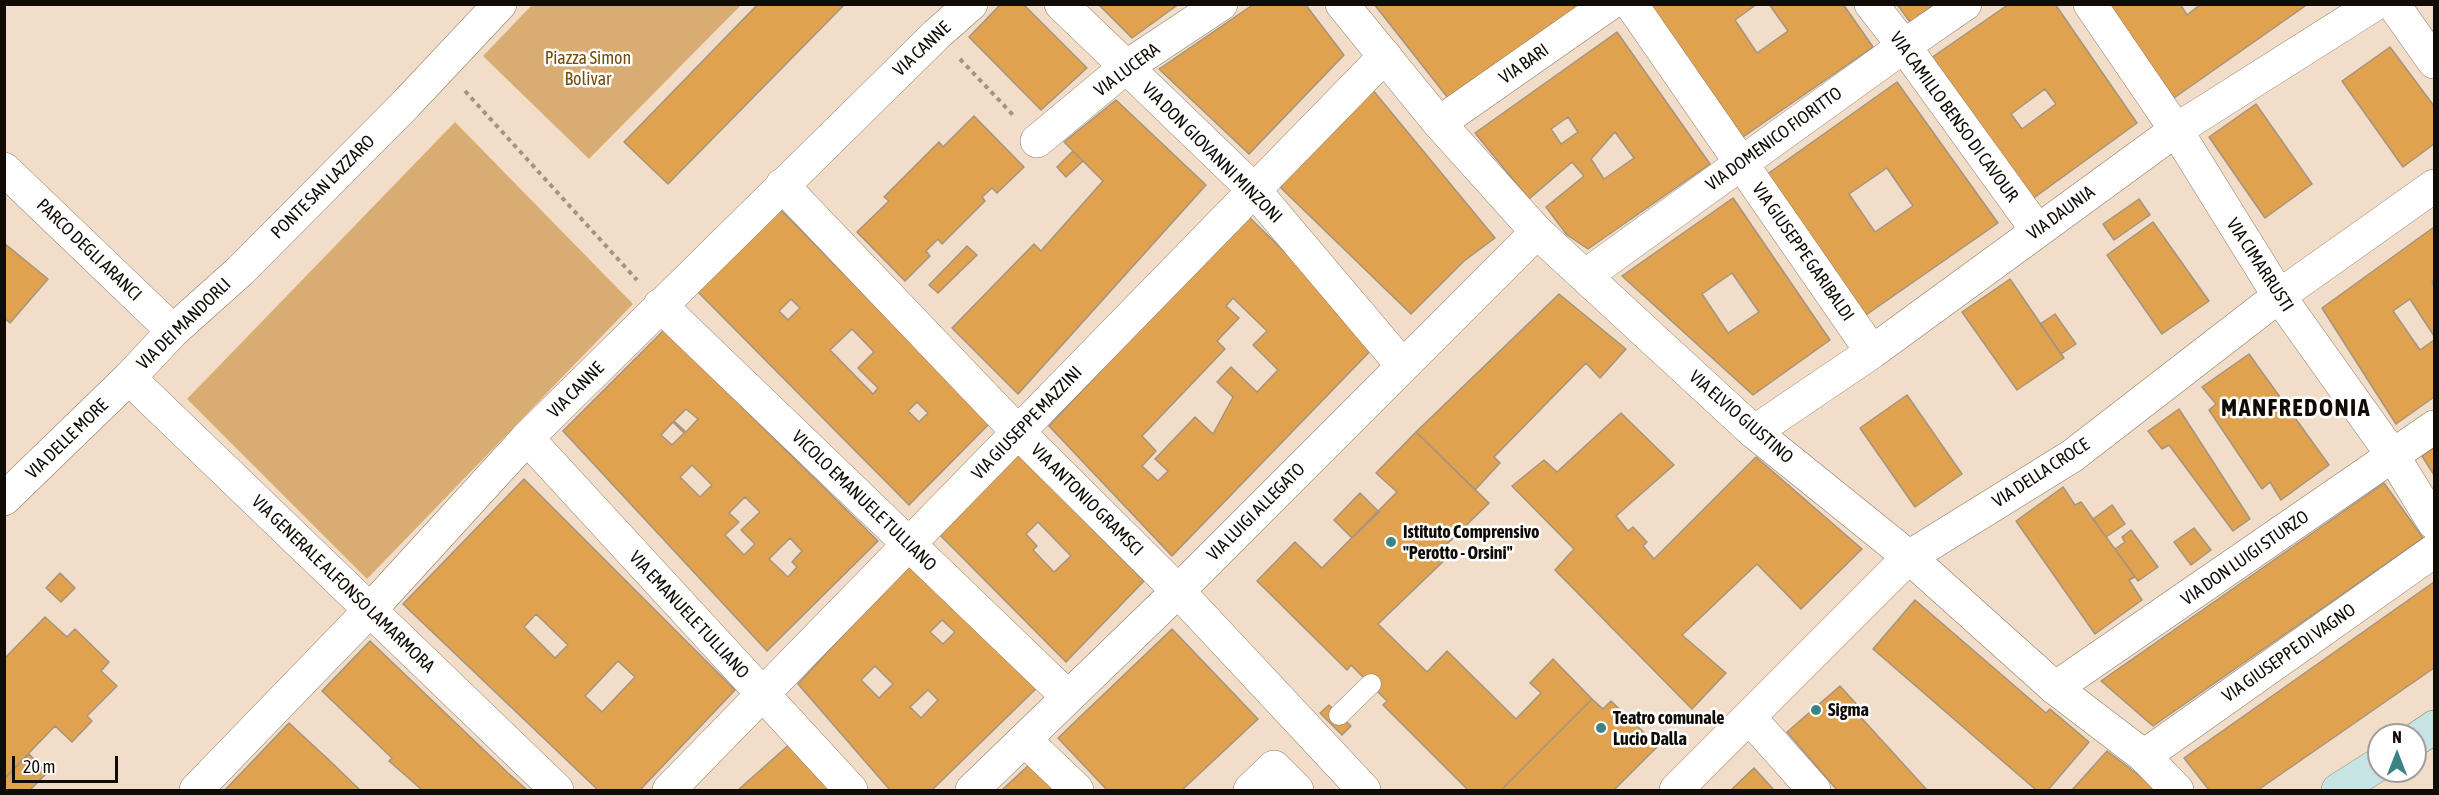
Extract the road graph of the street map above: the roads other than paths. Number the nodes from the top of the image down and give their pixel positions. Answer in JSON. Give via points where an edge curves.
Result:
{"nodes":[{"id":1,"x":501,"y":4,"type":"edge"},
{"id":2,"x":971,"y":4,"type":"edge"},
{"id":3,"x":1060,"y":4,"type":"edge"},
{"id":4,"x":1221,"y":4,"type":"edge"},
{"id":5,"x":1342,"y":4,"type":"edge"},
{"id":6,"x":1609,"y":4,"type":"edge"},
{"id":7,"x":1631,"y":4,"type":"edge"},
{"id":8,"x":1871,"y":4,"type":"edge"},
{"id":9,"x":1965,"y":4,"type":"edge"},
{"id":10,"x":2090,"y":4,"type":"edge"},
{"id":11,"x":2375,"y":4,"type":"edge"},
{"id":12,"x":2393,"y":4,"type":"edge"},
{"id":13,"x":1904,"y":46,"type":"junction"},
{"id":14,"x":1385,"y":56,"type":"junction"},
{"id":15,"x":2434,"y":62,"type":"edge"},
{"id":16,"x":1126,"y":68,"type":"junction"},
{"id":17,"x":1439,"y":123,"type":"junction"},
{"id":18,"x":2176,"y":130,"type":"junction"},
{"id":19,"x":1037,"y":141,"type":"road end"},
{"id":20,"x":1741,"y":163,"type":"junction"},
{"id":21,"x":4,"y":168,"type":"edge"},
{"id":22,"x":782,"y":185,"type":"junction"},
{"id":23,"x":2434,"y":186,"type":"edge"},
{"id":24,"x":1254,"y":190,"type":"junction"},
{"id":25,"x":2037,"y":230,"type":"junction"},
{"id":26,"x":1537,"y":232,"type":"junction"},
{"id":27,"x":240,"y":271,"type":"joint"},
{"id":28,"x":1585,"y":276,"type":"junction"},
{"id":29,"x":2279,"y":296,"type":"junction"},
{"id":30,"x":660,"y":305,"type":"junction"},
{"id":31,"x":173,"y":331,"type":"junction"},
{"id":32,"x":1872,"y":352,"type":"junction"},
{"id":33,"x":1402,"y":365,"type":"junction"},
{"id":34,"x":129,"y":378,"type":"junction"},
{"id":35,"x":2434,"y":427,"type":"edge"},
{"id":36,"x":1018,"y":432,"type":"junction"},
{"id":37,"x":1754,"y":432,"type":"junction"},
{"id":38,"x":527,"y":438,"type":"junction"},
{"id":39,"x":2393,"y":456,"type":"junction"},
{"id":40,"x":4,"y":499,"type":"edge"},
{"id":41,"x":2434,"y":522,"type":"edge"},
{"id":42,"x":909,"y":544,"type":"junction"},
{"id":43,"x":2434,"y":551,"type":"edge"},
{"id":44,"x":1909,"y":557,"type":"junction"},
{"id":45,"x":1178,"y":591,"type":"junction"},
{"id":46,"x":370,"y":610,"type":"junction"},
{"id":47,"x":1371,"y":684,"type":"dead end"},
{"id":48,"x":2055,"y":688,"type":"junction"},
{"id":49,"x":762,"y":695,"type":"junction"},
{"id":50,"x":1068,"y":697,"type":"junction"},
{"id":51,"x":1749,"y":717,"type":"junction"},
{"id":52,"x":1328,"y":725,"type":"junction"},
{"id":53,"x":1025,"y":740,"type":"junction"},
{"id":54,"x":2145,"y":756,"type":"junction"},
{"id":55,"x":2367,"y":772,"type":"edge"},
{"id":56,"x":196,"y":790,"type":"edge"},
{"id":57,"x":556,"y":790,"type":"edge"},
{"id":58,"x":669,"y":790,"type":"edge"},
{"id":59,"x":851,"y":790,"type":"edge"},
{"id":60,"x":972,"y":790,"type":"edge"},
{"id":61,"x":1077,"y":790,"type":"edge"},
{"id":62,"x":1250,"y":790,"type":"edge"},
{"id":63,"x":1297,"y":790,"type":"edge"},
{"id":64,"x":1364,"y":790,"type":"edge"},
{"id":65,"x":1676,"y":790,"type":"edge"},
{"id":66,"x":1814,"y":790,"type":"edge"},
{"id":67,"x":2177,"y":790,"type":"edge"},
{"id":68,"x":2338,"y":790,"type":"edge"}],
"edges":[{"from":1,"to":27,"type":"street","name":"PONTE SAN LAZZARO"},
{"from":2,"to":22,"type":"street","name":"VIA CANNE"},
{"from":3,"to":16,"type":"street","name":"VIA DON GIOVANNI MINZONI"},
{"from":4,"to":16,"type":"street","name":"VIA LUCERA"},
{"from":5,"to":14,"type":"street","name":"VIA ELVIO GIUSTINO"},
{"from":6,"to":17,"type":"street","name":"VIA BARI"},
{"from":7,"to":20,"type":"street","name":"VIA GIUSEPPE GARIBALDI"},
{"from":8,"to":13,"type":"street","name":"VIA CAMILLO BENSO DI CAVOUR"},
{"from":9,"to":13,"type":"street","name":"VIA DOMENICO FIORITTO"},
{"from":10,"to":18,"type":"street","name":"VIA CIMARRUSTI"},
{"from":11,"to":18,"type":"street","name":"VIA DAUNIA"},
{"from":12,"to":15,"type":"street"},
{"from":13,"to":20,"type":"street","name":"VIA DOMENICO FIORITTO"},
{"from":13,"to":25,"type":"street","name":"VIA CAMILLO BENSO DI CAVOUR"},
{"from":14,"to":17,"type":"street","name":"VIA ELVIO GIUSTINO"},
{"from":14,"to":24,"type":"street","name":"VIA GIUSEPPE MAZZINI"},
{"from":16,"to":19,"type":"street","name":"VIA LUCERA"},
{"from":16,"to":24,"type":"street","name":"VIA DON GIOVANNI MINZONI"},
{"from":17,"to":26,"type":"street","name":"VIA ELVIO GIUSTINO"},
{"from":18,"to":25,"type":"street","name":"VIA DAUNIA"},
{"from":18,"to":29,"type":"street","name":"VIA CIMARRUSTI"},
{"from":20,"to":28,"type":"street","name":"VIA DOMENICO FIORITTO"},
{"from":20,"to":32,"type":"street","name":"VIA GIUSEPPE GARIBALDI"},
{"from":21,"to":31,"type":"street","name":"PARCO DEGLI ARANCI"},
{"from":22,"to":30,"type":"street","name":"VIA CANNE"},
{"from":22,"to":36,"type":"street","name":"VIA ANTONIO GRAMSCI"},
{"from":23,"to":29,"type":"street","name":"VIA DELLA CROCE"},
{"from":24,"to":33,"type":"street","name":"VIA DON GIOVANNI MINZONI"},
{"from":24,"to":36,"type":"street","name":"VIA GIUSEPPE MAZZINI"},
{"from":25,"to":32,"type":"street","name":"VIA DAUNIA"},
{"from":26,"to":28,"type":"street","name":"VIA ELVIO GIUSTINO"},
{"from":26,"to":33,"type":"street","name":"VIA LUIGI ALLEGATO"},
{"from":27,"to":31,"type":"street","name":"VIA DEI MANDORLI"},
{"from":28,"to":37,"type":"street","name":"VIA ELVIO GIUSTINO"},
{"from":29,"to":39,"type":"street","name":"VIA CIMARRUSTI"},
{"from":29,"to":44,"type":"street","name":"VIA DELLA CROCE","via":[[2072,456]]},
{"from":30,"to":38,"type":"street","name":"VIA CANNE"},
{"from":30,"to":42,"type":"street","name":"VICOLO EMANUELE TULLIANO"},
{"from":31,"to":34,"type":"street","name":"VIA DEI MANDORLI"},
{"from":32,"to":37,"type":"street","name":"VIA DAUNIA"},
{"from":33,"to":45,"type":"street","name":"VIA LUIGI ALLEGATO"},
{"from":34,"to":40,"type":"street","name":"VIA DELLE MORE"},
{"from":34,"to":46,"type":"street","name":"VIA GENERALE ALFONSO LAMARMORA"},
{"from":35,"to":39,"type":"street","name":"VIA DON LUIGI STURZO"},
{"from":36,"to":42,"type":"street","name":"VIA GIUSEPPE MAZZINI"},
{"from":36,"to":45,"type":"street","name":"VIA ANTONIO GRAMSCI"},
{"from":37,"to":44,"type":"street","name":"VIA ELVIO GIUSTINO"},
{"from":38,"to":46,"type":"street","name":"VIA CANNE"},
{"from":38,"to":49,"type":"street","name":"VIA EMANUELE TULLIANO"},
{"from":39,"to":41,"type":"street","name":"VIA CIMARRUSTI"},
{"from":39,"to":48,"type":"street","name":"VIA DON LUIGI STURZO"},
{"from":42,"to":49,"type":"street","name":"VIA GIUSEPPE MAZZINI"},
{"from":42,"to":50,"type":"street","name":"VICOLO EMANUELE TULLIANO"},
{"from":43,"to":54,"type":"street","name":"VIA GIUSEPPE DI VAGNO"},
{"from":44,"to":48,"type":"street","name":"VIA ELVIO GIUSTINO"},
{"from":44,"to":51,"type":"street","name":"VIA DELLA CROCE"},
{"from":45,"to":50,"type":"street","name":"VIA LUIGI ALLEGATO"},
{"from":45,"to":52,"type":"street","name":"VIA ANTONIO GRAMSCI"},
{"from":46,"to":56,"type":"street","name":"VIA CANNE"},
{"from":46,"to":57,"type":"street","name":"VIA GENERALE ALFONSO LAMARMORA"},
{"from":47,"to":52,"type":"lane"},
{"from":48,"to":54,"type":"street","name":"VIA ELVIO GIUSTINO"},
{"from":49,"to":58,"type":"street","name":"VIA GIUSEPPE MAZZINI"},
{"from":49,"to":59,"type":"street","name":"VIA EMANUELE TULLIANO"},
{"from":50,"to":53,"type":"street","name":"VIA LUIGI ALLEGATO"},
{"from":51,"to":65,"type":"street","name":"VIA DELLA CROCE"},
{"from":51,"to":66,"type":"street"},
{"from":52,"to":64,"type":"street","name":"VIA ANTONIO GRAMSCI"},
{"from":53,"to":60,"type":"street","name":"VIA LUIGI ALLEGATO"},
{"from":53,"to":61,"type":"street"},
{"from":54,"to":67,"type":"street","name":"VIA ELVIO GIUSTINO"},
{"from":55,"to":68,"type":"main road"},
{"from":62,"to":63,"type":"street","via":[[1274,767]]}]}
